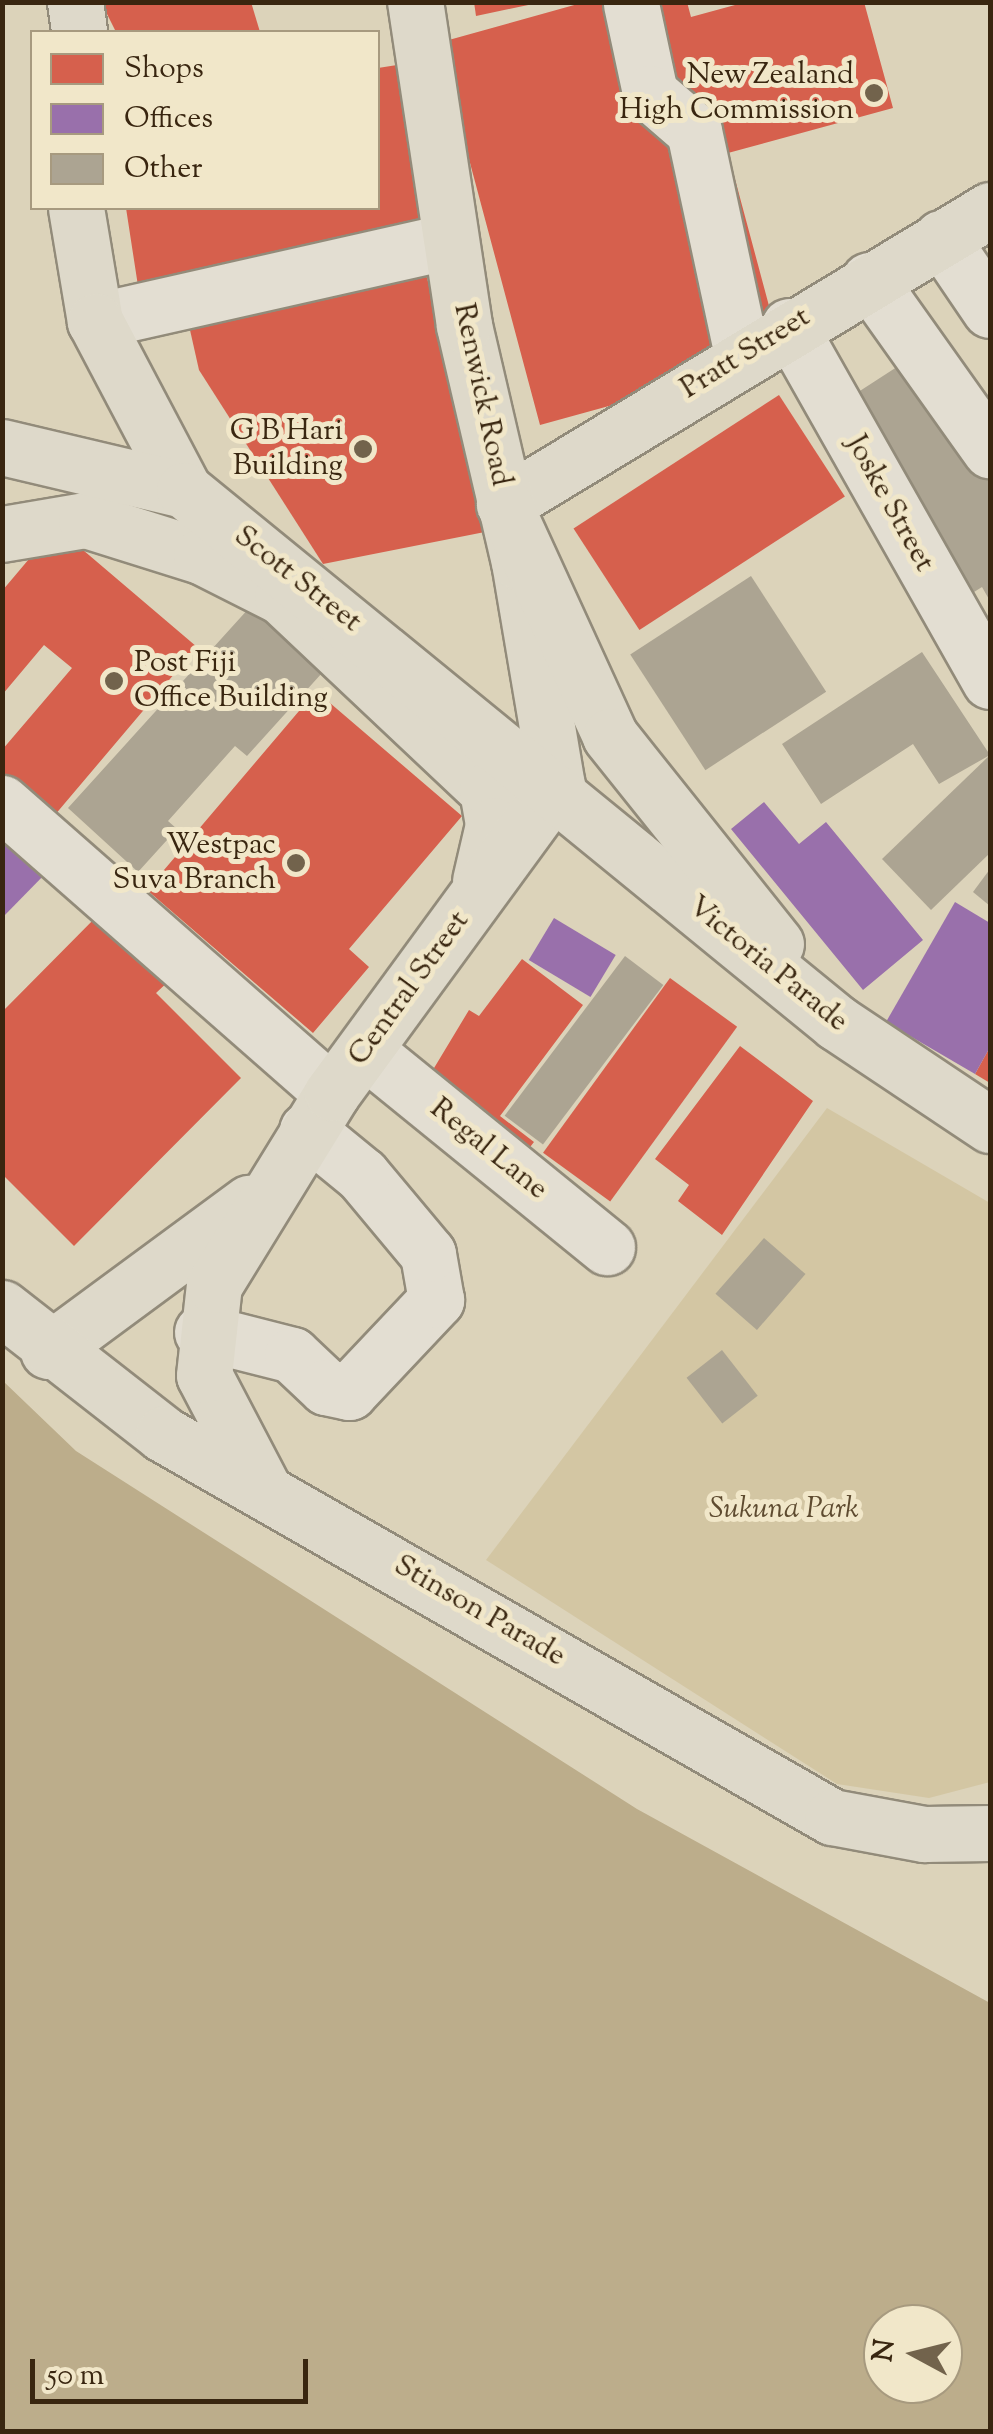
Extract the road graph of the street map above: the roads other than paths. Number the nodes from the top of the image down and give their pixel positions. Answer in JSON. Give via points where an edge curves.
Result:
{"nodes":[{"id":1,"x":75,"y":2,"type":"edge"},
{"id":2,"x":415,"y":2,"type":"edge"},
{"id":3,"x":631,"y":4,"type":"edge"},
{"id":4,"x":79,"y":30,"type":"edge"},
{"id":5,"x":76,"y":210,"type":"edge"},
{"id":6,"x":990,"y":210,"type":"edge"},
{"id":7,"x":941,"y":238,"type":"junction"},
{"id":8,"x":449,"y":241,"type":"junction"},
{"id":9,"x":869,"y":280,"type":"junction"},
{"id":10,"x":990,"y":310,"type":"edge"},
{"id":11,"x":95,"y":321,"type":"junction"},
{"id":12,"x":790,"y":326,"type":"junction"},
{"id":13,"x":742,"y":355,"type":"junction"},
{"id":14,"x":2,"y":446,"type":"edge"},
{"id":15,"x":990,"y":450,"type":"edge"},
{"id":16,"x":184,"y":490,"type":"junction"},
{"id":17,"x":504,"y":504,"type":"junction"},
{"id":18,"x":2,"y":534,"type":"edge"},
{"id":19,"x":990,"y":681,"type":"edge"},
{"id":20,"x":557,"y":786,"type":"junction"},
{"id":21,"x":2,"y":803,"type":"edge"},
{"id":22,"x":470,"y":907,"type":"junction"},
{"id":23,"x":837,"y":1023,"type":"junction"},
{"id":24,"x":368,"y":1053,"type":"junction"},
{"id":25,"x":319,"y":1112,"type":"junction"},
{"id":26,"x":990,"y":1125,"type":"edge"},
{"id":27,"x":264,"y":1192,"type":"junction"},
{"id":28,"x":607,"y":1246,"type":"dead end"},
{"id":29,"x":2,"y":1308,"type":"edge"},
{"id":30,"x":202,"y":1332,"type":"junction"},
{"id":31,"x":48,"y":1352,"type":"junction"},
{"id":32,"x":263,"y":1488,"type":"junction"},
{"id":33,"x":990,"y":1833,"type":"edge"}],
"edges":[{"from":1,"to":4,"type":"main road"},
{"from":2,"to":8,"type":"main road","name":"Renwick Road"},
{"from":3,"to":13,"type":"street","via":[[650,94],[694,131]]},
{"from":5,"to":11,"type":"main road"},
{"from":6,"to":7,"type":"main road","name":"Pratt Street"},
{"from":7,"to":9,"type":"main road","name":"Pratt Street"},
{"from":7,"to":10,"type":"street"},
{"from":8,"to":11,"type":"street"},
{"from":8,"to":17,"type":"main road","name":"Renwick Road"},
{"from":9,"to":12,"type":"main road","name":"Pratt Street"},
{"from":9,"to":15,"type":"street"},
{"from":11,"to":16,"type":"main road"},
{"from":12,"to":13,"type":"main road","name":"Pratt Street"},
{"from":12,"to":19,"type":"street","name":"Joske Street"},
{"from":13,"to":17,"type":"main road","name":"Pratt Street"},
{"from":14,"to":16,"type":"main road","name":"Scott Street"},
{"from":16,"to":20,"type":"main road","name":"Scott Street"},
{"from":17,"to":20,"type":"main road","name":"Renwick Road"},
{"from":17,"to":23,"type":"main road","via":[[610,736]]},
{"from":18,"to":22,"type":"main road","via":[[86,520],[201,556],[282,597],[487,790],[492,842]]},
{"from":20,"to":22,"type":"main road","name":"Central Street"},
{"from":20,"to":23,"type":"main road","name":"Victoria Parade"},
{"from":21,"to":25,"type":"street"},
{"from":22,"to":24,"type":"main road","name":"Central Street"},
{"from":23,"to":26,"type":"main road","name":"Victoria Parade"},
{"from":24,"to":25,"type":"main road","name":"Central Street"},
{"from":24,"to":28,"type":"street","name":"Regal Lane"},
{"from":25,"to":27,"type":"main road","name":"Central Street"},
{"from":25,"to":30,"type":"street","via":[[428,1254],[436,1300],[349,1392],[326,1388],[292,1355]]},
{"from":27,"to":30,"type":"main road","name":"Central Street","via":[[214,1285]]},
{"from":27,"to":31,"type":"main road","name":"Central Street"},
{"from":29,"to":31,"type":"main road","name":"Stinson Parade"},
{"from":30,"to":32,"type":"main road","name":"Central Street","via":[[208,1392]]},
{"from":31,"to":32,"type":"main road","name":"Stinson Parade","via":[[164,1434]]},
{"from":32,"to":33,"type":"main road","name":"Stinson Parade","via":[[832,1817],[924,1834]]}]}
